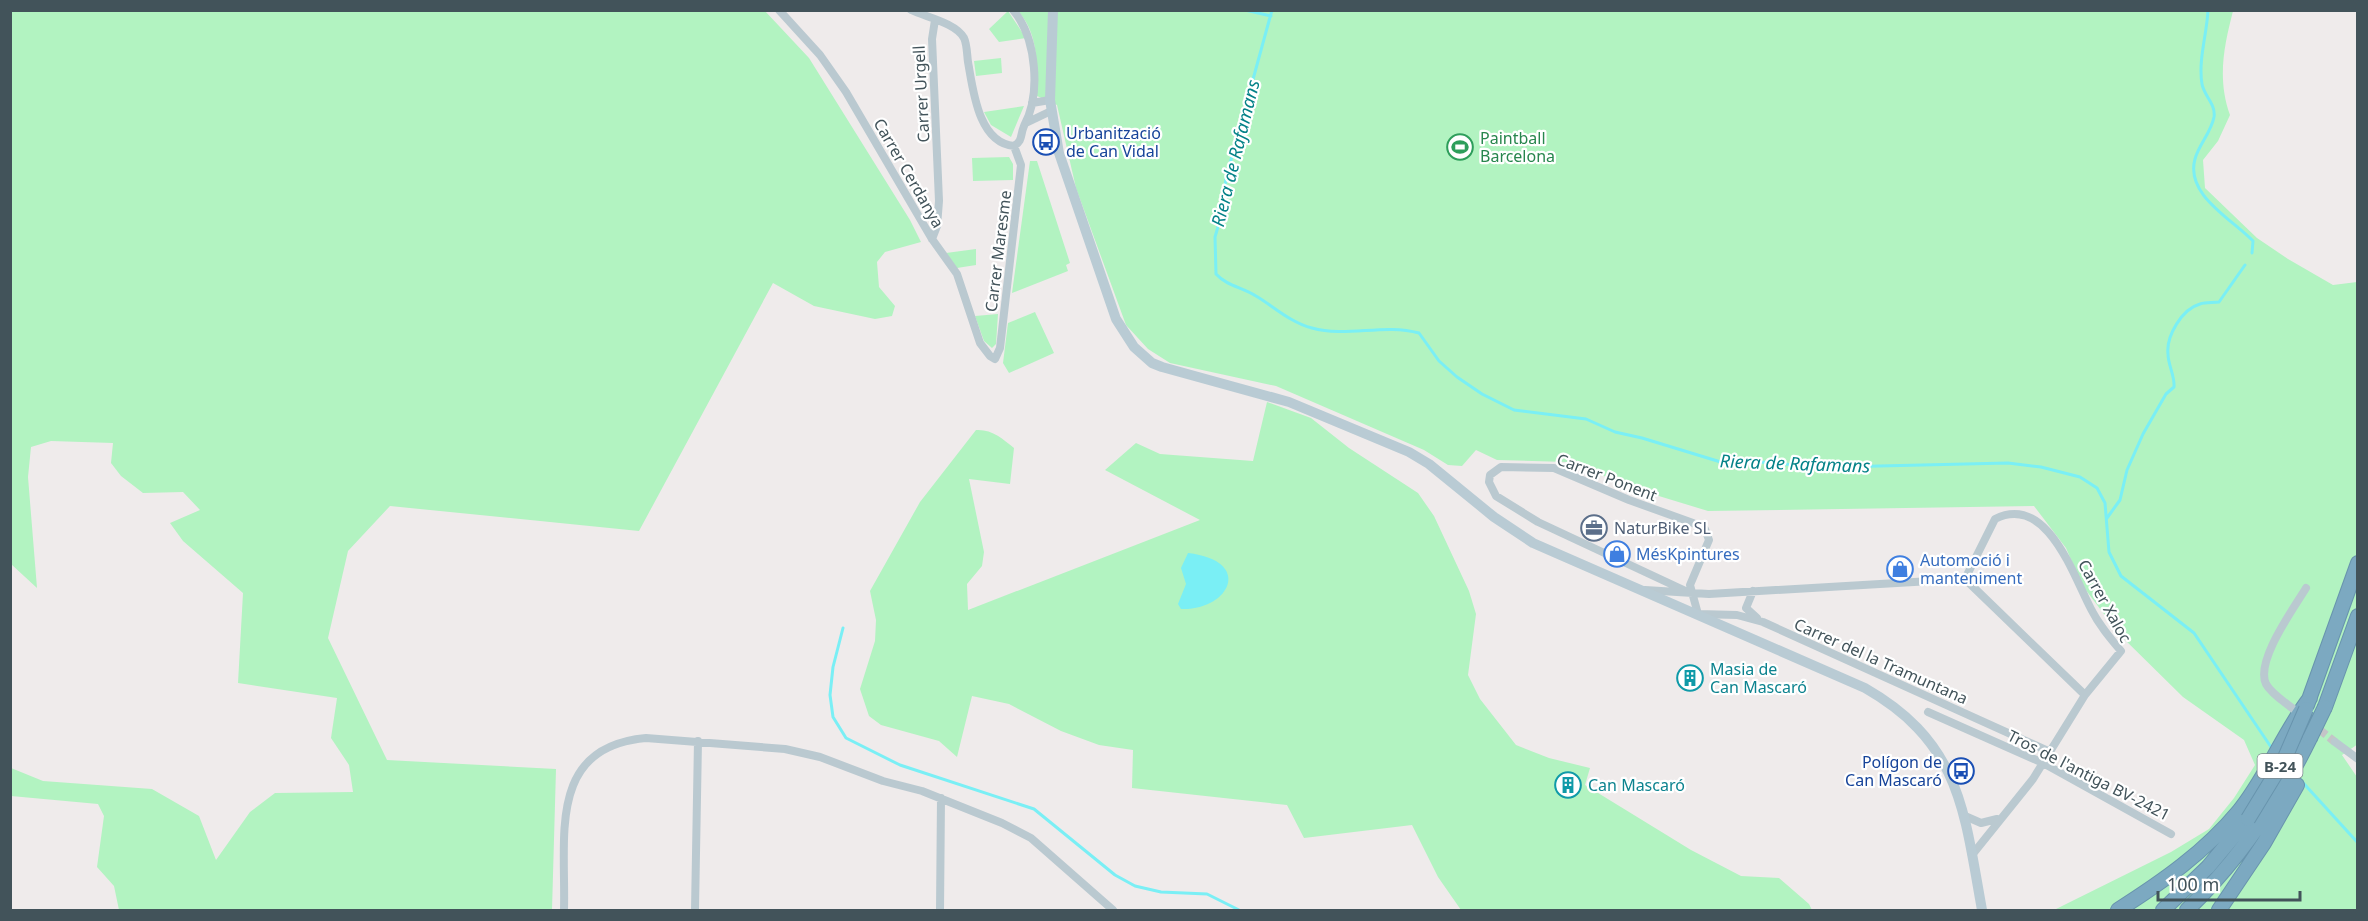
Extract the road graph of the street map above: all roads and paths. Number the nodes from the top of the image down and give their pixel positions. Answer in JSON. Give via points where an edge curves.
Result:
{"nodes":[{"id":1,"x":779,"y":10,"type":"edge"},
{"id":2,"x":910,"y":10,"type":"edge"},
{"id":3,"x":1013,"y":10,"type":"edge"},
{"id":4,"x":1053,"y":10,"type":"edge"},
{"id":5,"x":934,"y":20,"type":"junction"},
{"id":6,"x":1032,"y":103,"type":"junction"},
{"id":7,"x":1051,"y":106,"type":"junction"},
{"id":8,"x":1028,"y":122,"type":"junction"},
{"id":9,"x":1014,"y":146,"type":"junction"},
{"id":10,"x":932,"y":239,"type":"junction"},
{"id":11,"x":995,"y":359,"type":"joint"},
{"id":12,"x":2358,"y":563,"type":"edge"},
{"id":13,"x":1965,"y":579,"type":"junction"},
{"id":14,"x":2306,"y":588,"type":"dead end"},
{"id":15,"x":1640,"y":590,"type":"junction"},
{"id":16,"x":1753,"y":591,"type":"junction"},
{"id":17,"x":1690,"y":593,"type":"junction"},
{"id":18,"x":1698,"y":615,"type":"junction"},
{"id":19,"x":2358,"y":616,"type":"edge"},
{"id":20,"x":1763,"y":622,"type":"junction"},
{"id":21,"x":2085,"y":695,"type":"junction"},
{"id":22,"x":2302,"y":709,"type":"junction"},
{"id":23,"x":1929,"y":712,"type":"dead end"},
{"id":24,"x":698,"y":741,"type":"junction"},
{"id":25,"x":2335,"y":742,"type":"tunnel mouth"},
{"id":26,"x":2048,"y":751,"type":"junction"},
{"id":27,"x":2358,"y":759,"type":"edge"},
{"id":28,"x":2043,"y":763,"type":"junction"},
{"id":29,"x":941,"y":798,"type":"junction"},
{"id":30,"x":2003,"y":815,"type":"junction"},
{"id":31,"x":2244,"y":815,"type":"junction"},
{"id":32,"x":1965,"y":816,"type":"junction"},
{"id":33,"x":2171,"y":834,"type":"dead end"},
{"id":34,"x":2260,"y":838,"type":"junction"},
{"id":35,"x":1972,"y":855,"type":"junction"},
{"id":36,"x":564,"y":910,"type":"edge"},
{"id":37,"x":695,"y":910,"type":"edge"},
{"id":38,"x":940,"y":910,"type":"edge"},
{"id":39,"x":1113,"y":910,"type":"edge"},
{"id":40,"x":1982,"y":910,"type":"edge"},
{"id":41,"x":2118,"y":910,"type":"edge"},
{"id":42,"x":2163,"y":910,"type":"edge"},
{"id":43,"x":2187,"y":910,"type":"edge"},
{"id":44,"x":2218,"y":910,"type":"edge"}],
"edges":[{"from":1,"to":10,"type":"street","name":"Carrer Cerdanya","via":[[820,55],[846,92]]},
{"from":2,"to":5,"type":"street"},
{"from":3,"to":6,"type":"street","via":[[1025,27],[1031,46]]},
{"from":4,"to":7,"type":"main road"},
{"from":5,"to":9,"type":"street","via":[[952,27],[964,38],[973,89],[987,129],[1000,143]]},
{"from":5,"to":10,"type":"street","name":"Carrer Urgell","via":[[939,201]]},
{"from":6,"to":7,"type":"street"},
{"from":6,"to":8,"type":"street"},
{"from":7,"to":8,"type":"street"},
{"from":7,"to":15,"type":"main road","via":[[1059,153],[1108,300],[1126,337],[1145,357],[1162,368],[1289,402],[1409,452],[1430,464],[1522,537]]},
{"from":8,"to":9,"type":"street","via":[[1020,143]]},
{"from":9,"to":11,"type":"street","name":"Carrer Maresme","via":[[1021,165],[1000,348]]},
{"from":10,"to":11,"type":"street","name":"Carrer Cerdanya","via":[[962,284],[980,343]]},
{"from":12,"to":22,"type":"highway","number":"B-24"},
{"from":13,"to":16,"type":"street","name":"Carrer Ponent"},
{"from":13,"to":21,"type":"street"},
{"from":13,"to":21,"type":"street","name":"Carrer Xaloc","via":[[1995,519],[2013,512],[2041,524],[2064,555],[2092,612],[2121,651]]},
{"from":14,"to":22,"type":"street","via":[[2270,651],[2264,671],[2267,687]]},
{"from":15,"to":17,"type":"street","name":"Carrer Ponent"},
{"from":15,"to":18,"type":"main road"},
{"from":16,"to":17,"type":"street","name":"Carrer Ponent"},
{"from":16,"to":20,"type":"street","via":[[1746,608]]},
{"from":17,"to":17,"type":"street","name":"Carrer Ponent","via":[[1538,522],[1496,496],[1490,475],[1501,467],[1554,468],[1705,529],[1709,540]]},
{"from":17,"to":18,"type":"street"},
{"from":18,"to":20,"type":"street","name":"Carrer del la Tramuntana","via":[[1737,615]]},
{"from":18,"to":32,"type":"main road","via":[[1887,701],[1914,723],[1940,756]]},
{"from":19,"to":34,"type":"highway","number":"B-24","bridge":true,"via":[[2325,707]]},
{"from":20,"to":26,"type":"street","name":"Carrer del la Tramuntana"},
{"from":21,"to":26,"type":"street","name":"Carrer Xaloc"},
{"from":22,"to":31,"type":"highway","number":"B-24","bridge":true,"via":[[2284,760]]},
{"from":23,"to":28,"type":"street","name":"Tros de l'antiga BV-2421"},
{"from":24,"to":29,"type":"street","via":[[805,753]]},
{"from":24,"to":36,"type":"street","via":[[627,740],[603,748],[583,765],[568,801]]},
{"from":24,"to":37,"type":"street"},
{"from":25,"to":27,"type":"street"},
{"from":26,"to":28,"type":"street","name":"Carrer Xaloc"},
{"from":28,"to":30,"type":"street","name":"Carrer Xaloc"},
{"from":28,"to":33,"type":"street","name":"Tros de l'antiga BV-2421"},
{"from":29,"to":38,"type":"street"},
{"from":29,"to":39,"type":"street","via":[[1031,838]]},
{"from":30,"to":32,"type":"street","via":[[1981,823]]},
{"from":30,"to":35,"type":"street","name":"Carrer Xaloc"},
{"from":31,"to":41,"type":"highway","via":[[2164,881]]},
{"from":31,"to":42,"type":"highway","number":"B-24","via":[[2208,867]]},
{"from":32,"to":35,"type":"main road"},
{"from":34,"to":43,"type":"highway","number":"B-24"},
{"from":34,"to":44,"type":"highway"},
{"from":35,"to":40,"type":"main road"}]}
